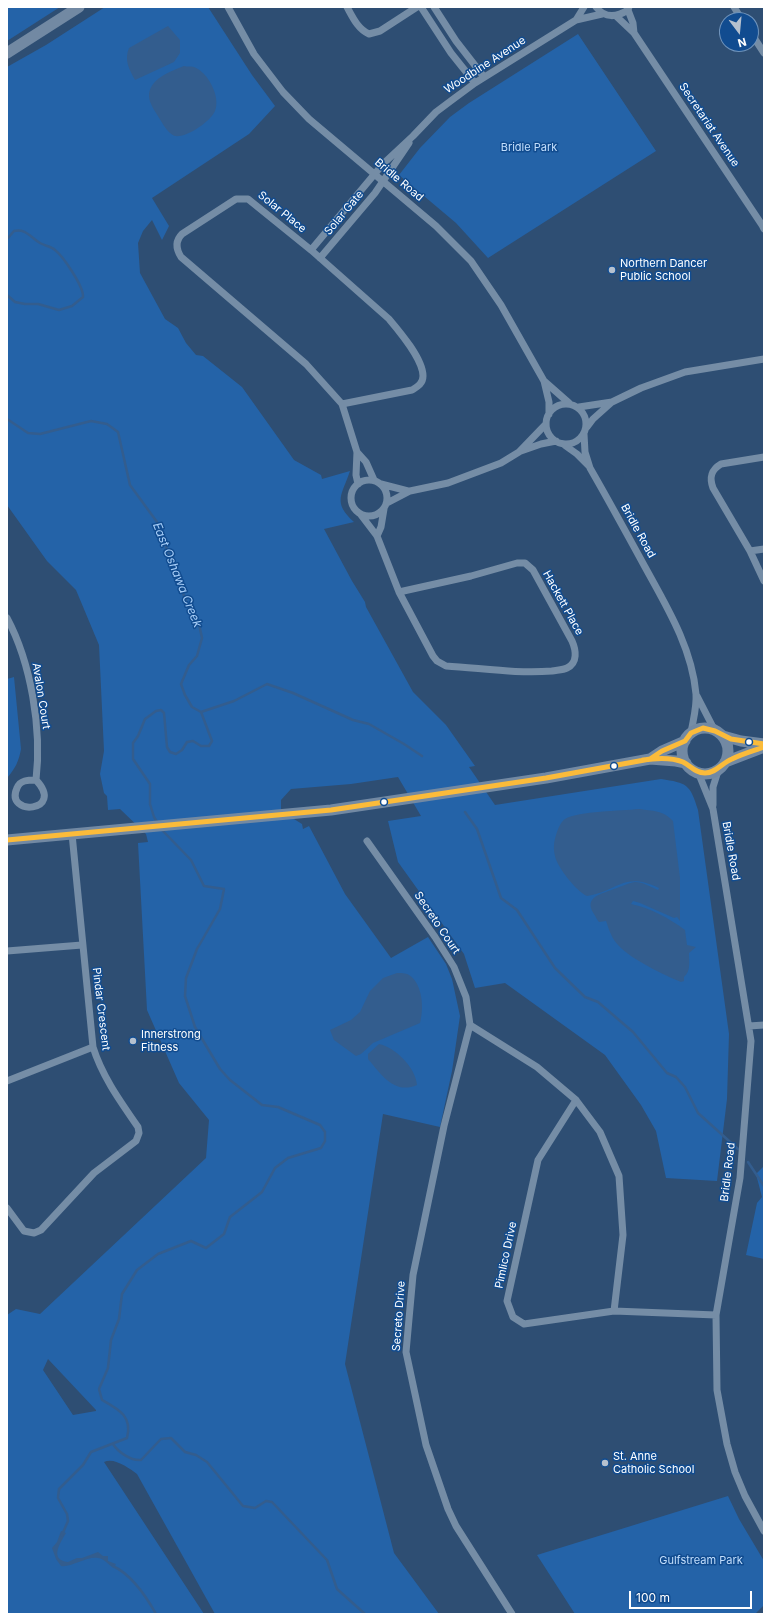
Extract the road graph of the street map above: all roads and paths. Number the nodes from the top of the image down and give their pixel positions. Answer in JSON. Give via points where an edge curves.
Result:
{"nodes":[{"id":1,"x":79,"y":7,"type":"edge"},
{"id":2,"x":228,"y":7,"type":"edge"},
{"id":3,"x":347,"y":7,"type":"edge"},
{"id":4,"x":416,"y":7,"type":"edge"},
{"id":5,"x":421,"y":7,"type":"edge"},
{"id":6,"x":434,"y":7,"type":"edge"},
{"id":7,"x":584,"y":7,"type":"edge"},
{"id":8,"x":596,"y":7,"type":"edge"},
{"id":9,"x":629,"y":8,"type":"edge"},
{"id":10,"x":602,"y":14,"type":"junction"},
{"id":11,"x":616,"y":16,"type":"junction"},
{"id":12,"x":576,"y":20,"type":"junction"},
{"id":13,"x":634,"y":33,"type":"junction"},
{"id":14,"x":7,"y":53,"type":"edge"},
{"id":15,"x":484,"y":77,"type":"junction"},
{"id":16,"x":475,"y":83,"type":"junction"},
{"id":17,"x":413,"y":136,"type":"junction"},
{"id":18,"x":375,"y":174,"type":"junction"},
{"id":19,"x":384,"y":181,"type":"junction"},
{"id":20,"x":764,"y":212,"type":"edge"},
{"id":21,"x":756,"y":215,"type":"junction"},
{"id":22,"x":763,"y":226,"type":"edge"},
{"id":23,"x":311,"y":250,"type":"junction"},
{"id":24,"x":320,"y":258,"type":"junction"},
{"id":25,"x":764,"y":359,"type":"edge"},
{"id":26,"x":544,"y":381,"type":"junction"},
{"id":27,"x":612,"y":402,"type":"junction"},
{"id":28,"x":342,"y":404,"type":"junction"},
{"id":29,"x":569,"y":404,"type":"junction"},
{"id":30,"x":579,"y":407,"type":"junction"},
{"id":31,"x":549,"y":415,"type":"junction"},
{"id":32,"x":546,"y":424,"type":"junction"},
{"id":33,"x":586,"y":431,"type":"junction"},
{"id":34,"x":559,"y":443,"type":"junction"},
{"id":35,"x":357,"y":452,"type":"junction"},
{"id":36,"x":519,"y":452,"type":"junction"},
{"id":37,"x":764,"y":457,"type":"edge"},
{"id":38,"x":590,"y":468,"type":"junction"},
{"id":39,"x":374,"y":480,"type":"junction"},
{"id":40,"x":358,"y":484,"type":"junction"},
{"id":41,"x":381,"y":484,"type":"junction"},
{"id":42,"x":410,"y":491,"type":"junction"},
{"id":43,"x":386,"y":506,"type":"junction"},
{"id":44,"x":361,"y":514,"type":"junction"},
{"id":45,"x":378,"y":536,"type":"junction"},
{"id":46,"x":764,"y":549,"type":"edge"},
{"id":47,"x":750,"y":551,"type":"junction"},
{"id":48,"x":764,"y":581,"type":"edge"},
{"id":49,"x":399,"y":592,"type":"junction"},
{"id":50,"x":7,"y":618,"type":"edge"},
{"id":51,"x":696,"y":694,"type":"junction"},
{"id":52,"x":719,"y":734,"type":"junction"},
{"id":53,"x":688,"y":737,"type":"junction"},
{"id":54,"x":764,"y":746,"type":"edge"},
{"id":55,"x":650,"y":759,"type":"junction"},
{"id":56,"x":686,"y":763,"type":"junction"},
{"id":57,"x":722,"y":765,"type":"junction"},
{"id":58,"x":698,"y":772,"type":"junction"},
{"id":59,"x":36,"y":780,"type":"junction"},
{"id":60,"x":713,"y":809,"type":"junction"},
{"id":61,"x":72,"y":834,"type":"junction"},
{"id":62,"x":7,"y":840,"type":"edge"},
{"id":63,"x":367,"y":841,"type":"dead end"},
{"id":64,"x":82,"y":945,"type":"junction"},
{"id":65,"x":7,"y":951,"type":"edge"},
{"id":66,"x":470,"y":1025,"type":"junction"},
{"id":67,"x":764,"y":1025,"type":"edge"},
{"id":68,"x":750,"y":1026,"type":"junction"},
{"id":69,"x":93,"y":1047,"type":"junction"},
{"id":70,"x":7,"y":1081,"type":"edge"},
{"id":71,"x":576,"y":1100,"type":"junction"},
{"id":72,"x":7,"y":1208,"type":"edge"},
{"id":73,"x":614,"y":1311,"type":"junction"},
{"id":74,"x":716,"y":1315,"type":"junction"},
{"id":75,"x":764,"y":1531,"type":"edge"},
{"id":76,"x":512,"y":1614,"type":"edge"}],
"edges":[{"from":1,"to":14,"type":"street"},
{"from":2,"to":18,"type":"street","name":"Bridle Road","via":[[254,54],[283,92],[309,118]]},
{"from":3,"to":4,"type":"street","via":[[357,24],[369,34],[380,31]]},
{"from":5,"to":16,"type":"street","via":[[451,53]]},
{"from":6,"to":15,"type":"street"},
{"from":7,"to":12,"type":"street","name":"Woodbine Avenue"},
{"from":8,"to":10,"type":"street"},
{"from":9,"to":11,"type":"street"},
{"from":9,"to":13,"type":"street","name":"Secretariat Avenue"},
{"from":10,"to":11,"type":"street"},
{"from":10,"to":12,"type":"street","name":"Woodbine Avenue"},
{"from":11,"to":13,"type":"street","name":"Secretariat Avenue"},
{"from":12,"to":15,"type":"street","name":"Woodbine Avenue"},
{"from":13,"to":21,"type":"street","name":"Secretariat Avenue"},
{"from":15,"to":16,"type":"street","name":"Woodbine Avenue"},
{"from":16,"to":17,"type":"street","name":"Woodbine Avenue","via":[[436,112]]},
{"from":17,"to":18,"type":"street","name":"Woodbine Avenue"},
{"from":17,"to":19,"type":"street","name":"Woodbine Avenue"},
{"from":18,"to":19,"type":"street","name":"Bridle Road"},
{"from":18,"to":23,"type":"street","name":"Solar Gate"},
{"from":19,"to":24,"type":"street","name":"Solar Gate"},
{"from":19,"to":26,"type":"street","name":"Bridle Road","via":[[436,226],[471,261],[501,305]]},
{"from":20,"to":21,"type":"street"},
{"from":21,"to":22,"type":"street","name":"Secretariat Avenue"},
{"from":23,"to":24,"type":"street","name":"Solar Place"},
{"from":23,"to":28,"type":"street","name":"Solar Place","via":[[255,204],[243,198],[182,234],[177,244],[181,257],[306,364]]},
{"from":24,"to":28,"type":"street","name":"Solar Place","via":[[389,319],[412,350],[423,376],[422,382],[412,390]]},
{"from":25,"to":27,"type":"street","via":[[685,372]]},
{"from":26,"to":29,"type":"street","name":"Bridle Road"},
{"from":26,"to":31,"type":"street","name":"Bridle Road"},
{"from":27,"to":30,"type":"street"},
{"from":27,"to":33,"type":"street","via":[[593,419]]},
{"from":28,"to":35,"type":"street","name":"Solar Place"},
{"from":29,"to":30,"type":"street"},
{"from":29,"to":31,"type":"street","via":[[556,406]]},
{"from":30,"to":33,"type":"street","via":[[585,415]]},
{"from":31,"to":32,"type":"street"},
{"from":32,"to":34,"type":"street","via":[[548,432]]},
{"from":32,"to":36,"type":"street"},
{"from":33,"to":34,"type":"street","via":[[575,442]]},
{"from":33,"to":38,"type":"street","name":"Bridle Road","via":[[585,452]]},
{"from":34,"to":36,"type":"street","via":[[541,444]]},
{"from":34,"to":38,"type":"street","name":"Bridle Road","via":[[577,454]]},
{"from":35,"to":39,"type":"street","name":"Solar Place","via":[[366,462]]},
{"from":35,"to":40,"type":"street","name":"Solar Place"},
{"from":36,"to":42,"type":"street","via":[[479,472],[448,483]]},
{"from":37,"to":47,"type":"street","via":[[720,464],[711,474],[710,480]]},
{"from":38,"to":51,"type":"street","name":"Bridle Road","via":[[676,626],[690,664]]},
{"from":39,"to":40,"type":"street"},
{"from":39,"to":41,"type":"street"},
{"from":40,"to":44,"type":"street","via":[[352,491],[351,501],[353,507]]},
{"from":41,"to":42,"type":"street"},
{"from":41,"to":43,"type":"street","via":[[386,491]]},
{"from":42,"to":43,"type":"street"},
{"from":43,"to":44,"type":"street","via":[[376,515]]},
{"from":43,"to":45,"type":"street"},
{"from":44,"to":45,"type":"street","name":"Hackett Place"},
{"from":45,"to":49,"type":"street","name":"Hackett Place"},
{"from":46,"to":47,"type":"street"},
{"from":47,"to":48,"type":"street"},
{"from":49,"to":49,"type":"street","name":"Hackett Place","via":[[433,656],[444,664],[539,672],[563,670],[574,661],[575,648],[572,641],[533,570],[525,563]]},
{"from":50,"to":59,"type":"street","name":"Avalon Court","via":[[21,647],[27,669],[37,742]]},
{"from":51,"to":52,"type":"street","name":"Bridle Road"},
{"from":51,"to":53,"type":"street","name":"Bridle Road","via":[[694,721]]},
{"from":52,"to":53,"type":"street","via":[[703,728]]},
{"from":52,"to":54,"type":"street","via":[[741,742]]},
{"from":52,"to":57,"type":"street","via":[[725,741],[728,751]]},
{"from":53,"to":55,"type":"street"},
{"from":53,"to":56,"type":"street","via":[[682,753]]},
{"from":54,"to":57,"type":"street"},
{"from":55,"to":56,"type":"street"},
{"from":55,"to":61,"type":"street","via":[[546,778],[362,806]]},
{"from":56,"to":58,"type":"street"},
{"from":57,"to":58,"type":"street","via":[[709,773]]},
{"from":57,"to":60,"type":"street","name":"Bridle Road","via":[[713,787]]},
{"from":58,"to":60,"type":"street","name":"Bridle Road"},
{"from":59,"to":59,"type":"street","name":"Avalon Court","via":[[43,789],[43,799],[38,806],[24,807],[16,797],[17,788],[23,781]]},
{"from":60,"to":68,"type":"street","name":"Bridle Road"},
{"from":61,"to":62,"type":"street"},
{"from":61,"to":64,"type":"street","name":"Pindar Crescent"},
{"from":63,"to":66,"type":"street","name":"Secreto Court","via":[[454,967],[466,997]]},
{"from":64,"to":65,"type":"street"},
{"from":64,"to":69,"type":"street","name":"Pindar Crescent"},
{"from":66,"to":71,"type":"street","via":[[537,1067]]},
{"from":66,"to":76,"type":"street","name":"Secreto Drive","via":[[444,1126],[413,1274],[406,1352],[426,1445],[448,1509],[456,1526]]},
{"from":67,"to":68,"type":"street"},
{"from":68,"to":74,"type":"street","name":"Bridle Road","via":[[740,1178]]},
{"from":69,"to":70,"type":"street"},
{"from":69,"to":72,"type":"street","name":"Pindar Crescent","via":[[106,1079],[138,1127],[138,1137],[94,1173],[41,1230],[34,1233],[24,1231]]},
{"from":71,"to":73,"type":"street","via":[[600,1132],[619,1176],[623,1235]]},
{"from":71,"to":73,"type":"street","name":"Pimlico Drive","via":[[538,1160],[507,1301],[513,1317],[524,1324]]},
{"from":73,"to":74,"type":"street","name":"Pimlico Drive"},
{"from":74,"to":75,"type":"street","name":"Bridle Road","via":[[716,1390],[725,1438],[739,1481]]}]}
